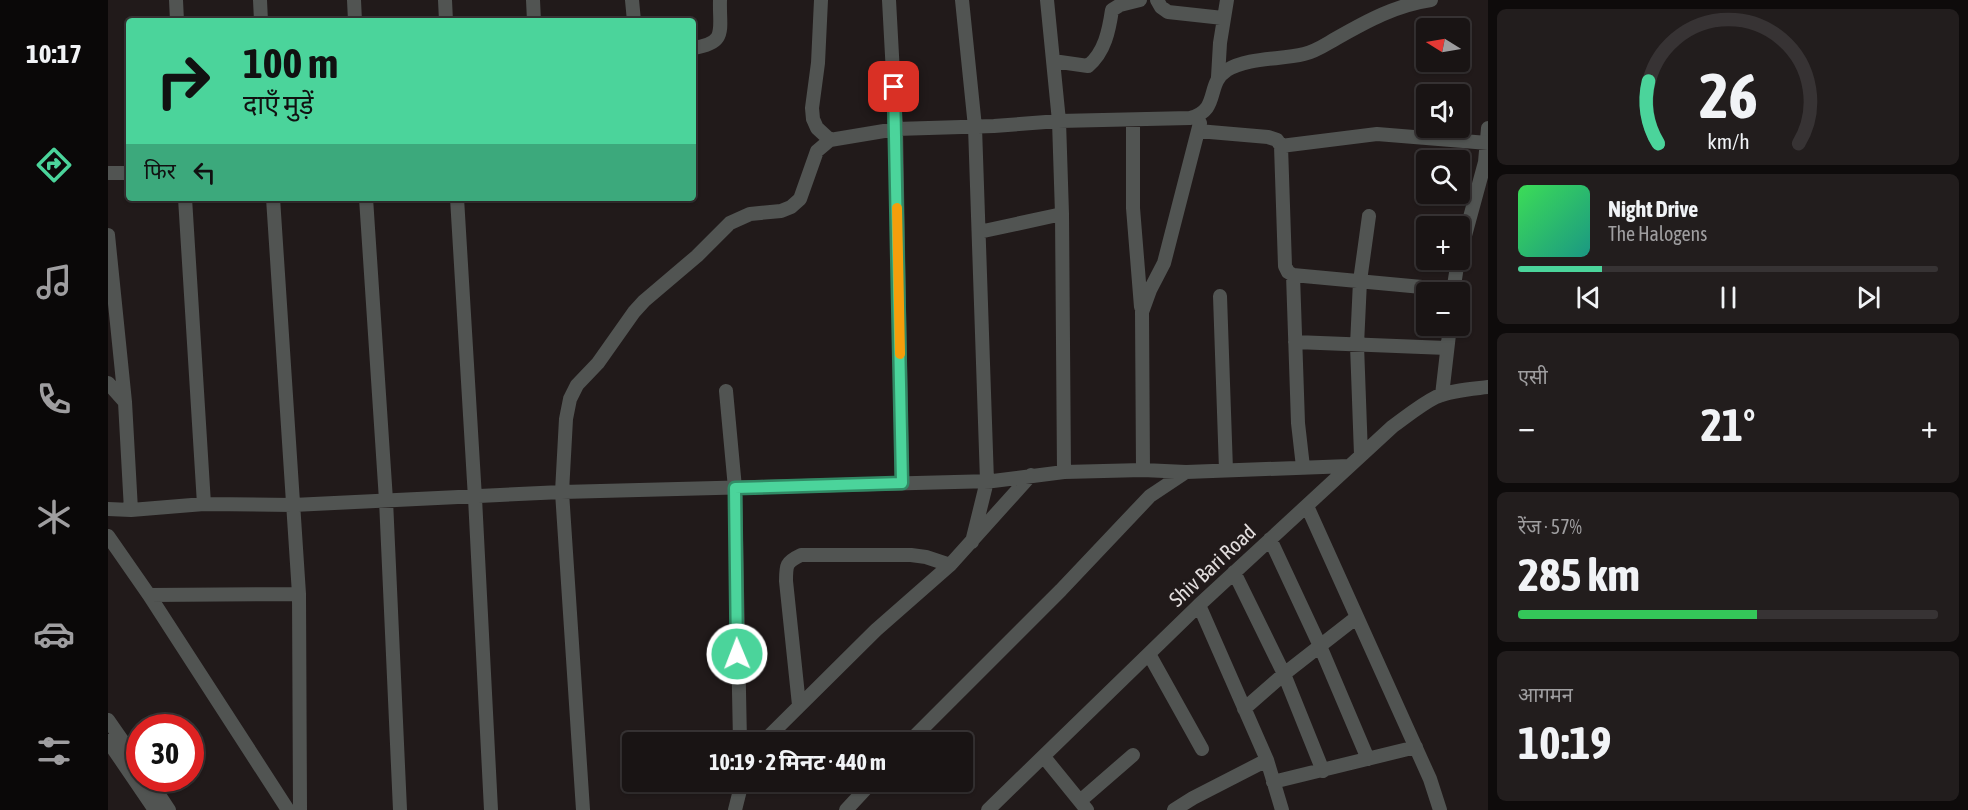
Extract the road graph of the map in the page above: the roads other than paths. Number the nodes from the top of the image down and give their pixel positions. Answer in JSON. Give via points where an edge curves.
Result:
{"nodes":[{"id":1,"x":176,"y":0,"type":"edge"},
{"id":2,"x":260,"y":0,"type":"edge"},
{"id":3,"x":354,"y":0,"type":"edge"},
{"id":4,"x":445,"y":0,"type":"edge"},
{"id":5,"x":533,"y":0,"type":"edge"},
{"id":6,"x":632,"y":0,"type":"edge"},
{"id":7,"x":720,"y":0,"type":"edge"},
{"id":8,"x":821,"y":0,"type":"edge"},
{"id":9,"x":889,"y":0,"type":"edge"},
{"id":10,"x":962,"y":0,"type":"edge"},
{"id":11,"x":1047,"y":0,"type":"edge"},
{"id":12,"x":1140,"y":0,"type":"edge"},
{"id":13,"x":1157,"y":0,"type":"edge"},
{"id":14,"x":1227,"y":0,"type":"edge"},
{"id":15,"x":1431,"y":0,"type":"edge"},
{"id":16,"x":177,"y":18,"type":"edge"},
{"id":17,"x":261,"y":18,"type":"edge"},
{"id":18,"x":355,"y":18,"type":"edge"},
{"id":19,"x":446,"y":18,"type":"edge"},
{"id":20,"x":534,"y":18,"type":"edge"},
{"id":21,"x":634,"y":18,"type":"edge"},
{"id":22,"x":1223,"y":18,"type":"junction"},
{"id":23,"x":696,"y":48,"type":"edge"},
{"id":24,"x":1053,"y":61,"type":"junction"},
{"id":25,"x":1218,"y":77,"type":"junction"},
{"id":26,"x":1202,"y":115,"type":"junction"},
{"id":27,"x":1133,"y":120,"type":"junction"},
{"id":28,"x":1059,"y":121,"type":"junction"},
{"id":29,"x":975,"y":127,"type":"junction"},
{"id":30,"x":1488,"y":128,"type":"edge"},
{"id":31,"x":896,"y":129,"type":"junction"},
{"id":32,"x":1198,"y":131,"type":"junction"},
{"id":33,"x":830,"y":140,"type":"junction"},
{"id":34,"x":1488,"y":143,"type":"edge"},
{"id":35,"x":1281,"y":146,"type":"junction"},
{"id":36,"x":108,"y":173,"type":"edge"},
{"id":37,"x":126,"y":173,"type":"edge"},
{"id":38,"x":185,"y":201,"type":"edge"},
{"id":39,"x":273,"y":201,"type":"edge"},
{"id":40,"x":366,"y":201,"type":"edge"},
{"id":41,"x":456,"y":201,"type":"edge"},
{"id":42,"x":1062,"y":214,"type":"junction"},
{"id":43,"x":1369,"y":216,"type":"dead end"},
{"id":44,"x":1470,"y":217,"type":"edge"},
{"id":45,"x":979,"y":232,"type":"junction"},
{"id":46,"x":108,"y":235,"type":"edge"},
{"id":47,"x":1293,"y":275,"type":"junction"},
{"id":48,"x":1360,"y":281,"type":"junction"},
{"id":49,"x":1416,"y":287,"type":"edge"},
{"id":50,"x":1220,"y":296,"type":"dead end"},
{"id":51,"x":1142,"y":312,"type":"junction"},
{"id":52,"x":1449,"y":336,"type":"edge"},
{"id":53,"x":1296,"y":342,"type":"junction"},
{"id":54,"x":1357,"y":345,"type":"junction"},
{"id":55,"x":1447,"y":348,"type":"junction"},
{"id":56,"x":108,"y":383,"type":"edge"},
{"id":57,"x":1488,"y":387,"type":"edge"},
{"id":58,"x":726,"y":391,"type":"dead end"},
{"id":59,"x":1442,"y":395,"type":"junction"},
{"id":60,"x":125,"y":402,"type":"junction"},
{"id":61,"x":1361,"y":455,"type":"junction"},
{"id":62,"x":1349,"y":466,"type":"junction"},
{"id":63,"x":1304,"y":467,"type":"junction"},
{"id":64,"x":1143,"y":470,"type":"junction"},
{"id":65,"x":1226,"y":470,"type":"junction"},
{"id":66,"x":1064,"y":472,"type":"junction"},
{"id":67,"x":1186,"y":472,"type":"junction"},
{"id":68,"x":1031,"y":475,"type":"junction"},
{"id":69,"x":987,"y":481,"type":"junction"},
{"id":70,"x":902,"y":483,"type":"junction"},
{"id":71,"x":735,"y":488,"type":"junction"},
{"id":72,"x":562,"y":492,"type":"junction"},
{"id":73,"x":475,"y":498,"type":"junction"},
{"id":74,"x":386,"y":500,"type":"junction"},
{"id":75,"x":204,"y":504,"type":"junction"},
{"id":76,"x":293,"y":505,"type":"junction"},
{"id":77,"x":1307,"y":506,"type":"junction"},
{"id":78,"x":108,"y":509,"type":"edge"},
{"id":79,"x":131,"y":510,"type":"junction"},
{"id":80,"x":108,"y":536,"type":"edge"},
{"id":81,"x":1270,"y":539,"type":"junction"},
{"id":82,"x":972,"y":542,"type":"junction"},
{"id":83,"x":950,"y":565,"type":"junction"},
{"id":84,"x":1234,"y":572,"type":"junction"},
{"id":85,"x":149,"y":594,"type":"junction"},
{"id":86,"x":299,"y":594,"type":"junction"},
{"id":87,"x":1199,"y":605,"type":"junction"},
{"id":88,"x":1358,"y":617,"type":"junction"},
{"id":89,"x":1320,"y":646,"type":"junction"},
{"id":90,"x":1149,"y":654,"type":"junction"},
{"id":91,"x":1284,"y":674,"type":"junction"},
{"id":92,"x":799,"y":705,"type":"junction"},
{"id":93,"x":1244,"y":709,"type":"junction"},
{"id":94,"x":108,"y":720,"type":"edge"},
{"id":95,"x":740,"y":732,"type":"edge"},
{"id":96,"x":773,"y":732,"type":"edge"},
{"id":97,"x":919,"y":732,"type":"edge"},
{"id":98,"x":108,"y":741,"type":"edge"},
{"id":99,"x":126,"y":746,"type":"edge"},
{"id":100,"x":1416,"y":747,"type":"junction"},
{"id":101,"x":1202,"y":749,"type":"dead end"},
{"id":102,"x":1133,"y":755,"type":"dead end"},
{"id":103,"x":1044,"y":758,"type":"junction"},
{"id":104,"x":1368,"y":759,"type":"junction"},
{"id":105,"x":1267,"y":760,"type":"junction"},
{"id":106,"x":1323,"y":771,"type":"junction"},
{"id":107,"x":1273,"y":782,"type":"junction"},
{"id":108,"x":157,"y":792,"type":"edge"},
{"id":109,"x":740,"y":792,"type":"edge"},
{"id":110,"x":863,"y":792,"type":"edge"},
{"id":111,"x":1083,"y":806,"type":"edge"},
{"id":112,"x":155,"y":810,"type":"edge"},
{"id":113,"x":169,"y":810,"type":"edge"},
{"id":114,"x":288,"y":810,"type":"edge"},
{"id":115,"x":300,"y":810,"type":"edge"},
{"id":116,"x":400,"y":810,"type":"edge"},
{"id":117,"x":491,"y":810,"type":"edge"},
{"id":118,"x":583,"y":810,"type":"edge"},
{"id":119,"x":735,"y":810,"type":"edge"},
{"id":120,"x":846,"y":810,"type":"edge"},
{"id":121,"x":985,"y":810,"type":"edge"},
{"id":122,"x":1174,"y":810,"type":"edge"},
{"id":123,"x":1282,"y":810,"type":"edge"},
{"id":124,"x":1440,"y":810,"type":"edge"}],
"edges":[{"from":1,"to":16,"type":"street"},
{"from":2,"to":17,"type":"street"},
{"from":3,"to":18,"type":"street"},
{"from":4,"to":19,"type":"street"},
{"from":5,"to":20,"type":"street"},
{"from":6,"to":21,"type":"street"},
{"from":7,"to":23,"type":"street","via":[[719,37],[709,46]]},
{"from":8,"to":33,"type":"street","via":[[812,108],[817,128]]},
{"from":9,"to":31,"type":"street"},
{"from":10,"to":29,"type":"street"},
{"from":11,"to":24,"type":"street"},
{"from":12,"to":24,"type":"street","via":[[1119,4],[1112,10],[1107,39],[1088,66]]},
{"from":13,"to":22,"type":"street","via":[[1168,12]]},
{"from":14,"to":22,"type":"street"},
{"from":15,"to":25,"type":"street","via":[[1388,11],[1319,49],[1233,67]]},
{"from":22,"to":25,"type":"street"},
{"from":24,"to":28,"type":"street"},
{"from":25,"to":26,"type":"street"},
{"from":26,"to":27,"type":"street"},
{"from":26,"to":32,"type":"street"},
{"from":27,"to":28,"type":"street"},
{"from":27,"to":51,"type":"street","via":[[1133,208]]},
{"from":28,"to":29,"type":"street"},
{"from":28,"to":42,"type":"street"},
{"from":29,"to":31,"type":"street"},
{"from":29,"to":45,"type":"street"},
{"from":30,"to":34,"type":"street"},
{"from":31,"to":33,"type":"street"},
{"from":31,"to":70,"type":"street"},
{"from":32,"to":35,"type":"street","via":[[1268,137]]},
{"from":32,"to":51,"type":"street","via":[[1164,263]]},
{"from":33,"to":72,"type":"street","via":[[817,152],[800,200],[781,211],[750,214],[730,223],[644,301],[577,385],[566,419]]},
{"from":34,"to":35,"type":"street","via":[[1377,134]]},
{"from":34,"to":44,"type":"street"},
{"from":35,"to":47,"type":"street","via":[[1285,266]]},
{"from":36,"to":37,"type":"street"},
{"from":38,"to":75,"type":"street"},
{"from":39,"to":76,"type":"street"},
{"from":40,"to":74,"type":"street"},
{"from":41,"to":73,"type":"street"},
{"from":42,"to":45,"type":"street"},
{"from":42,"to":66,"type":"street"},
{"from":43,"to":48,"type":"street"},
{"from":45,"to":69,"type":"street"},
{"from":46,"to":60,"type":"street"},
{"from":47,"to":48,"type":"street"},
{"from":47,"to":53,"type":"street"},
{"from":48,"to":49,"type":"street"},
{"from":48,"to":54,"type":"street"},
{"from":50,"to":65,"type":"street"},
{"from":51,"to":64,"type":"street"},
{"from":52,"to":55,"type":"street"},
{"from":53,"to":54,"type":"street"},
{"from":53,"to":63,"type":"street","via":[[1298,423]]},
{"from":54,"to":55,"type":"street"},
{"from":54,"to":61,"type":"street"},
{"from":55,"to":59,"type":"street"},
{"from":56,"to":60,"type":"street"},
{"from":57,"to":59,"type":"street","name":"Shiv Bari Road"},
{"from":58,"to":71,"type":"street"},
{"from":59,"to":61,"type":"street","name":"Shiv Bari Road","via":[[1418,407]]},
{"from":60,"to":79,"type":"street"},
{"from":61,"to":62,"type":"street","name":"Shiv Bari Road"},
{"from":62,"to":63,"type":"street"},
{"from":62,"to":77,"type":"street","name":"Shiv Bari Road"},
{"from":63,"to":65,"type":"street"},
{"from":64,"to":66,"type":"street"},
{"from":64,"to":67,"type":"street"},
{"from":65,"to":67,"type":"street"},
{"from":66,"to":68,"type":"street"},
{"from":67,"to":97,"type":"street","via":[[1150,496]]},
{"from":68,"to":69,"type":"street"},
{"from":68,"to":82,"type":"street"},
{"from":69,"to":70,"type":"street"},
{"from":69,"to":82,"type":"street"},
{"from":70,"to":71,"type":"street"},
{"from":71,"to":72,"type":"street"},
{"from":71,"to":95,"type":"street"},
{"from":72,"to":73,"type":"street"},
{"from":72,"to":118,"type":"street"},
{"from":73,"to":74,"type":"street"},
{"from":73,"to":117,"type":"street"},
{"from":74,"to":76,"type":"street"},
{"from":74,"to":116,"type":"street"},
{"from":75,"to":76,"type":"street"},
{"from":75,"to":79,"type":"street"},
{"from":76,"to":86,"type":"street"},
{"from":77,"to":81,"type":"street","name":"Shiv Bari Road"},
{"from":77,"to":88,"type":"street"},
{"from":78,"to":79,"type":"street"},
{"from":80,"to":85,"type":"street"},
{"from":81,"to":84,"type":"street","name":"Shiv Bari Road"},
{"from":81,"to":89,"type":"street"},
{"from":82,"to":83,"type":"street"},
{"from":83,"to":92,"type":"street"},
{"from":83,"to":92,"type":"street","via":[[911,555],[801,555],[792,559],[786,566],[786,581]]},
{"from":84,"to":87,"type":"street","name":"Shiv Bari Road"},
{"from":84,"to":91,"type":"street"},
{"from":85,"to":86,"type":"street"},
{"from":85,"to":114,"type":"street"},
{"from":86,"to":115,"type":"street"},
{"from":87,"to":90,"type":"street","name":"Shiv Bari Road"},
{"from":87,"to":93,"type":"street"},
{"from":88,"to":89,"type":"street"},
{"from":88,"to":100,"type":"street"},
{"from":89,"to":91,"type":"street"},
{"from":89,"to":104,"type":"street"},
{"from":90,"to":101,"type":"street"},
{"from":90,"to":103,"type":"street","name":"Shiv Bari Road"},
{"from":91,"to":93,"type":"street"},
{"from":91,"to":106,"type":"street"},
{"from":92,"to":96,"type":"street"},
{"from":93,"to":105,"type":"street"},
{"from":94,"to":99,"type":"street"},
{"from":98,"to":112,"type":"street"},
{"from":100,"to":104,"type":"street"},
{"from":100,"to":124,"type":"street"},
{"from":102,"to":111,"type":"street"},
{"from":103,"to":111,"type":"street"},
{"from":103,"to":121,"type":"street","name":"Shiv Bari Road"},
{"from":104,"to":106,"type":"street"},
{"from":105,"to":107,"type":"street"},
{"from":105,"to":122,"type":"street"},
{"from":106,"to":107,"type":"street"},
{"from":107,"to":123,"type":"street"},
{"from":108,"to":113,"type":"street"},
{"from":109,"to":119,"type":"street"},
{"from":110,"to":120,"type":"street"}]}
